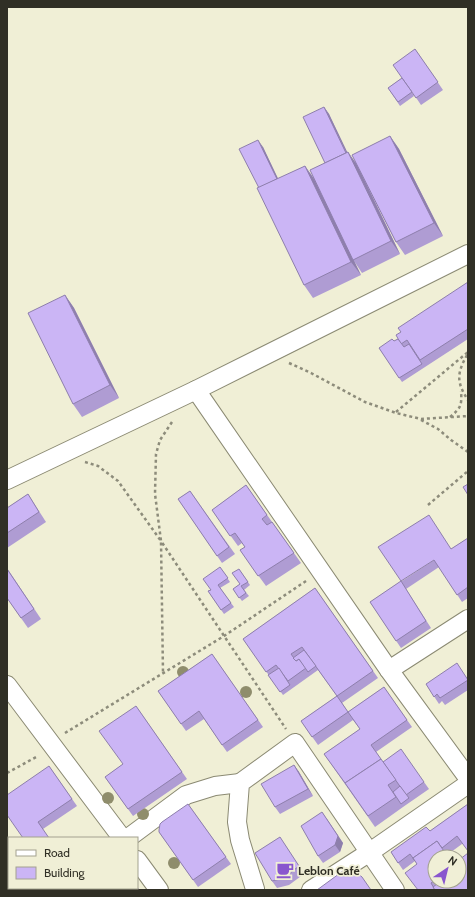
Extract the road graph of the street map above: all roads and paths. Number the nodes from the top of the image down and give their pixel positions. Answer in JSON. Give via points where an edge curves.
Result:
{"nodes":[{"id":1,"x":468,"y":254,"type":"edge"},
{"id":2,"x":468,"y":352,"type":"edge"},
{"id":3,"x":268,"y":354,"type":"junction"},
{"id":4,"x":196,"y":390,"type":"junction"},
{"id":5,"x":461,"y":390,"type":"junction"},
{"id":6,"x":468,"y":400,"type":"edge"},
{"id":7,"x":396,"y":412,"type":"junction"},
{"id":8,"x":468,"y":416,"type":"edge"},
{"id":9,"x":450,"y":417,"type":"junction"},
{"id":10,"x":420,"y":419,"type":"junction"},
{"id":11,"x":173,"y":421,"type":"dead end"},
{"id":12,"x":468,"y":452,"type":"edge"},
{"id":13,"x":80,"y":461,"type":"dead end"},
{"id":14,"x":468,"y":471,"type":"edge"},
{"id":15,"x":15,"y":474,"type":"edge"},
{"id":16,"x":7,"y":480,"type":"edge"},
{"id":17,"x":428,"y":505,"type":"dead end"},
{"id":18,"x":161,"y":541,"type":"junction"},
{"id":19,"x":321,"y":571,"type":"junction"},
{"id":20,"x":468,"y":619,"type":"edge"},
{"id":21,"x":224,"y":636,"type":"junction"},
{"id":22,"x":389,"y":670,"type":"junction"},
{"id":23,"x":163,"y":673,"type":"junction"},
{"id":24,"x":7,"y":685,"type":"edge"},
{"id":25,"x":295,"y":743,"type":"junction"},
{"id":26,"x":53,"y":745,"type":"junction"},
{"id":27,"x":7,"y":773,"type":"edge"},
{"id":28,"x":468,"y":778,"type":"edge"},
{"id":29,"x":240,"y":783,"type":"junction"},
{"id":30,"x":468,"y":784,"type":"edge"},
{"id":31,"x":121,"y":837,"type":"edge"},
{"id":32,"x":129,"y":837,"type":"edge"},
{"id":33,"x":370,"y":852,"type":"junction"},
{"id":34,"x":138,"y":861,"type":"edge"},
{"id":35,"x":159,"y":890,"type":"edge"},
{"id":36,"x":254,"y":890,"type":"edge"},
{"id":37,"x":311,"y":890,"type":"edge"},
{"id":38,"x":395,"y":890,"type":"edge"}],
"edges":[{"from":1,"to":3,"type":"street"},
{"from":2,"to":5,"type":"path","via":[[458,378]]},
{"from":2,"to":7,"type":"path"},
{"from":3,"to":4,"type":"street"},
{"from":3,"to":7,"type":"path","via":[[311,373],[365,402]]},
{"from":4,"to":15,"type":"street"},
{"from":4,"to":19,"type":"street"},
{"from":5,"to":6,"type":"path"},
{"from":5,"to":9,"type":"path","via":[[462,402]]},
{"from":7,"to":10,"type":"path"},
{"from":8,"to":9,"type":"path"},
{"from":9,"to":10,"type":"path"},
{"from":10,"to":12,"type":"path","via":[[438,428]]},
{"from":11,"to":18,"type":"path","via":[[160,440],[156,454],[155,494]]},
{"from":13,"to":18,"type":"path","via":[[98,466],[118,481]]},
{"from":14,"to":17,"type":"path"},
{"from":15,"to":16,"type":"street"},
{"from":18,"to":21,"type":"path"},
{"from":18,"to":23,"type":"path"},
{"from":19,"to":21,"type":"path"},
{"from":19,"to":22,"type":"street"},
{"from":20,"to":22,"type":"street"},
{"from":21,"to":23,"type":"path"},
{"from":21,"to":25,"type":"path"},
{"from":22,"to":28,"type":"street"},
{"from":23,"to":26,"type":"path"},
{"from":24,"to":26,"type":"street"},
{"from":25,"to":29,"type":"street"},
{"from":25,"to":33,"type":"street"},
{"from":26,"to":27,"type":"path"},
{"from":26,"to":31,"type":"street"},
{"from":29,"to":32,"type":"street","via":[[215,786],[186,795]]},
{"from":29,"to":36,"type":"street","via":[[237,822]]},
{"from":30,"to":33,"type":"street"},
{"from":33,"to":37,"type":"street"},
{"from":33,"to":38,"type":"street"},
{"from":34,"to":35,"type":"street"}]}
